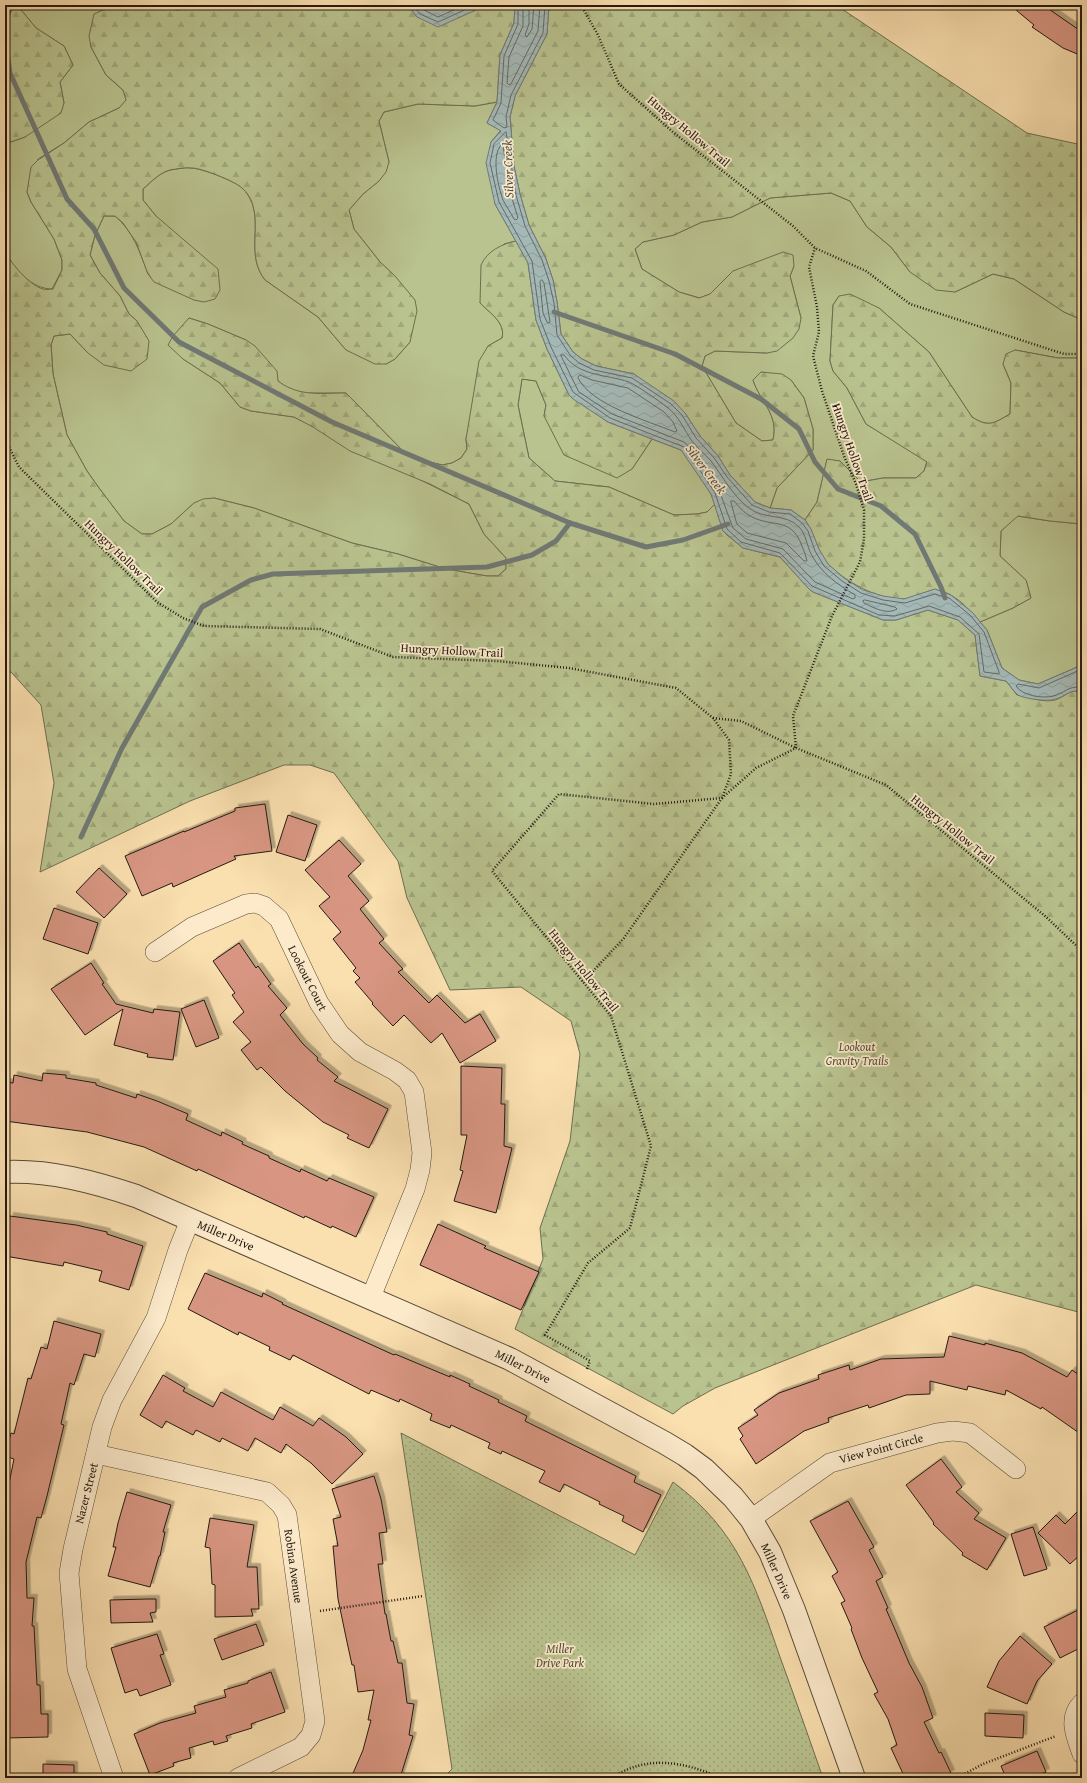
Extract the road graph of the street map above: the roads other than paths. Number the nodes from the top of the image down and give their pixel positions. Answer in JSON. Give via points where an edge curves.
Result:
{"nodes":[{"id":1,"x":155,"y":952,"type":"dead end"},
{"id":2,"x":5,"y":1172,"type":"edge"},
{"id":3,"x":190,"y":1220,"type":"junction"},
{"id":4,"x":371,"y":1297,"type":"junction"},
{"id":5,"x":96,"y":1454,"type":"junction"},
{"id":6,"x":1016,"y":1469,"type":"dead end"},
{"id":7,"x":750,"y":1519,"type":"junction"},
{"id":8,"x":1082,"y":1703,"type":"edge"},
{"id":9,"x":1082,"y":1754,"type":"edge"},
{"id":10,"x":114,"y":1778,"type":"edge"},
{"id":11,"x":238,"y":1778,"type":"edge"},
{"id":12,"x":854,"y":1778,"type":"edge"}],
"edges":[{"from":1,"to":4,"type":"street","name":"Lookout Court","via":[[192,927],[246,904],[264,906],[279,919],[319,1003],[340,1034],[360,1052],[407,1080],[414,1092],[422,1153],[420,1170],[415,1189]]},
{"from":2,"to":3,"type":"street","name":"Miller Drive","via":[[58,1175],[105,1186],[136,1196]]},
{"from":3,"to":4,"type":"street","name":"Miller Drive"},
{"from":3,"to":5,"type":"street","name":"Nazer Street","via":[[156,1318],[112,1400]]},
{"from":4,"to":7,"type":"street","name":"Miller Drive","via":[[510,1359],[665,1443],[685,1455],[716,1481]]},
{"from":5,"to":10,"type":"street","name":"Nazer Street","via":[[73,1549],[70,1581],[77,1669]]},
{"from":5,"to":11,"type":"street","name":"Robina Avenue","via":[[267,1492],[281,1505],[287,1515],[315,1721],[311,1735],[301,1747]]},
{"from":6,"to":7,"type":"street","name":"View Point Circle","via":[[970,1433],[937,1433],[830,1463]]},
{"from":7,"to":12,"type":"street","name":"Miller Drive","via":[[781,1575]]},
{"from":8,"to":9,"type":"street","via":[[1075,1712],[1073,1722]]}]}
